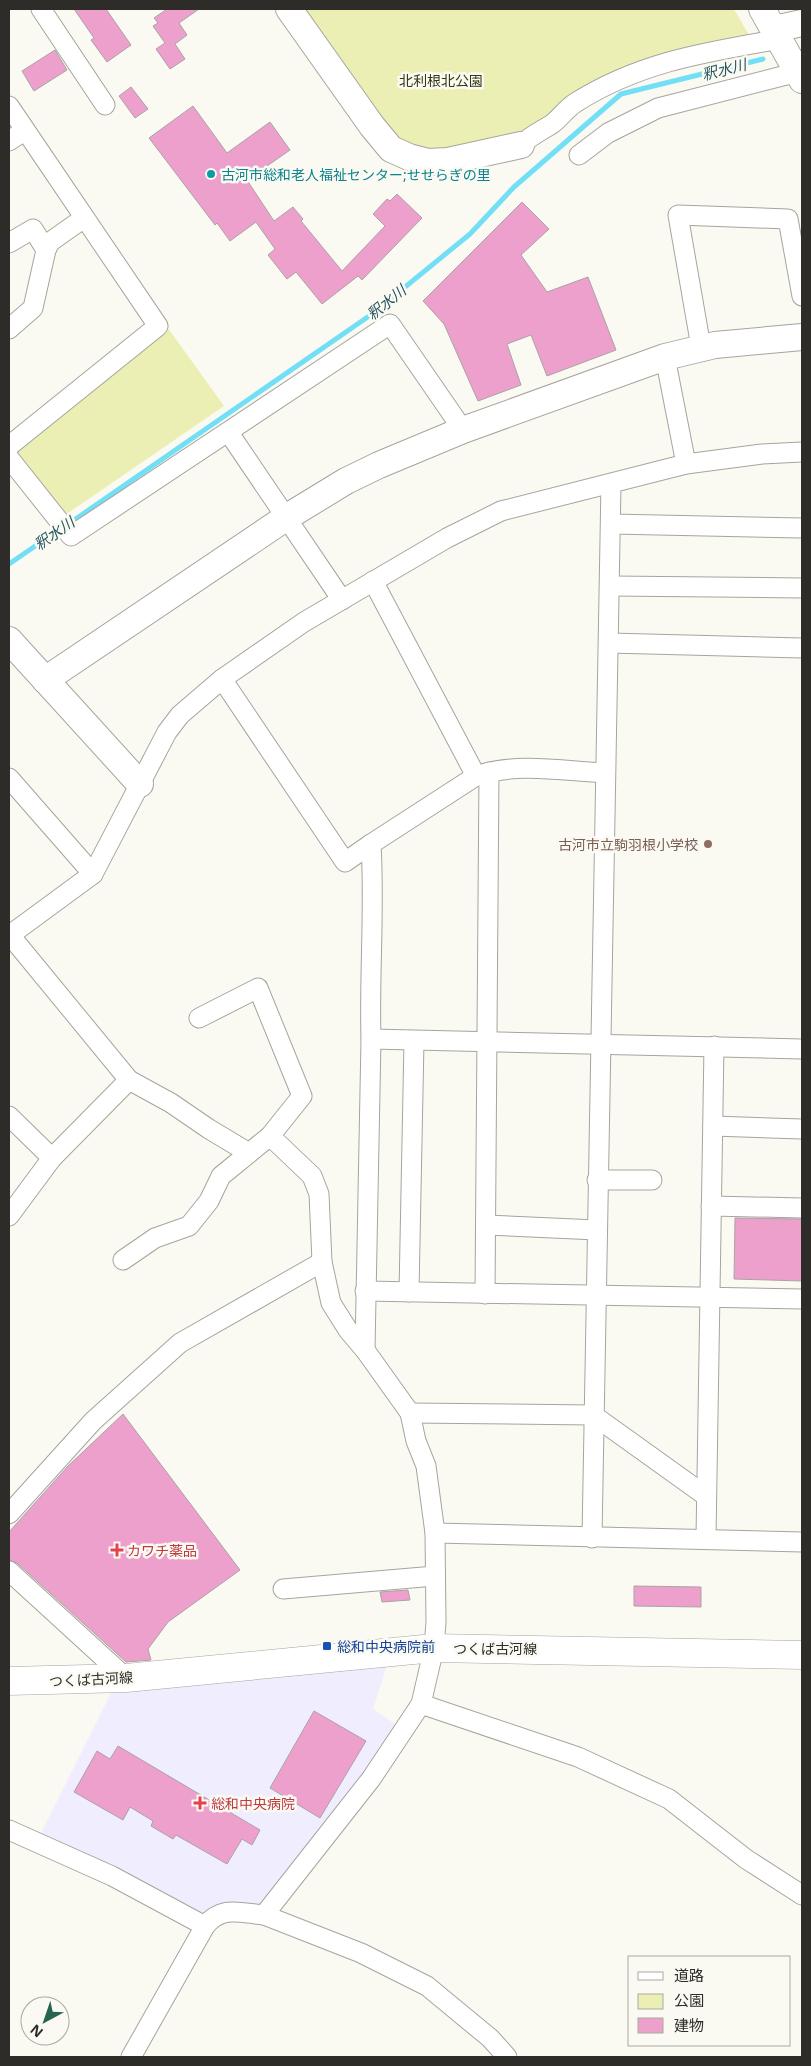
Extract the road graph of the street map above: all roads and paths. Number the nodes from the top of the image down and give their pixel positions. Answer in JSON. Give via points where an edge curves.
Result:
{"nodes":[{"id":1,"x":41,"y":9,"type":"edge"},
{"id":2,"x":289,"y":9,"type":"edge"},
{"id":3,"x":802,"y":23,"type":"edge"},
{"id":4,"x":772,"y":26,"type":"edge"},
{"id":5,"x":801,"y":74,"type":"edge"},
{"id":6,"x":105,"y":105,"type":"dead end"},
{"id":7,"x":9,"y":106,"type":"edge"},
{"id":8,"x":16,"y":136,"type":"edge"},
{"id":9,"x":520,"y":145,"type":"joint"},
{"id":10,"x":579,"y":155,"type":"dead end"},
{"id":11,"x":84,"y":218,"type":"junction"},
{"id":12,"x":9,"y":242,"type":"edge"},
{"id":13,"x":46,"y":250,"type":"junction"},
{"id":14,"x":802,"y":296,"type":"edge"},
{"id":15,"x":9,"y":329,"type":"edge"},
{"id":16,"x":802,"y":337,"type":"edge"},
{"id":17,"x":701,"y":347,"type":"junction"},
{"id":18,"x":666,"y":357,"type":"junction"},
{"id":19,"x":463,"y":430,"type":"junction"},
{"id":20,"x":229,"y":433,"type":"junction"},
{"id":21,"x":9,"y":446,"type":"edge"},
{"id":22,"x":802,"y":452,"type":"edge"},
{"id":23,"x":9,"y":458,"type":"edge"},
{"id":24,"x":686,"y":464,"type":"junction"},
{"id":25,"x":611,"y":484,"type":"junction"},
{"id":26,"x":287,"y":517,"type":"junction"},
{"id":27,"x":611,"y":524,"type":"junction"},
{"id":28,"x":802,"y":528,"type":"edge"},
{"id":29,"x":373,"y":581,"type":"junction"},
{"id":30,"x":610,"y":586,"type":"junction"},
{"id":31,"x":802,"y":588,"type":"edge"},
{"id":32,"x":342,"y":600,"type":"junction"},
{"id":33,"x":9,"y":640,"type":"edge"},
{"id":34,"x":609,"y":643,"type":"junction"},
{"id":35,"x":802,"y":648,"type":"edge"},
{"id":36,"x":222,"y":679,"type":"junction"},
{"id":37,"x":45,"y":680,"type":"junction"},
{"id":38,"x":605,"y":773,"type":"junction"},
{"id":39,"x":483,"y":774,"type":"junction"},
{"id":40,"x":10,"y":781,"type":"edge"},
{"id":41,"x":140,"y":784,"type":"junction"},
{"id":42,"x":372,"y":844,"type":"junction"},
{"id":43,"x":93,"y":874,"type":"junction"},
{"id":44,"x":9,"y":934,"type":"edge"},
{"id":45,"x":199,"y":1018,"type":"dead end"},
{"id":46,"x":371,"y":1039,"type":"junction"},
{"id":47,"x":414,"y":1041,"type":"junction"},
{"id":48,"x":488,"y":1041,"type":"junction"},
{"id":49,"x":602,"y":1043,"type":"junction"},
{"id":50,"x":714,"y":1046,"type":"junction"},
{"id":51,"x":802,"y":1049,"type":"edge"},
{"id":52,"x":130,"y":1080,"type":"junction"},
{"id":53,"x":9,"y":1116,"type":"edge"},
{"id":54,"x":712,"y":1126,"type":"junction"},
{"id":55,"x":802,"y":1129,"type":"edge"},
{"id":56,"x":270,"y":1136,"type":"junction"},
{"id":57,"x":249,"y":1153,"type":"junction"},
{"id":58,"x":52,"y":1158,"type":"junction"},
{"id":59,"x":598,"y":1180,"type":"junction"},
{"id":60,"x":652,"y":1180,"type":"dead end"},
{"id":61,"x":711,"y":1206,"type":"junction"},
{"id":62,"x":802,"y":1208,"type":"edge"},
{"id":63,"x":9,"y":1216,"type":"edge"},
{"id":64,"x":486,"y":1225,"type":"junction"},
{"id":65,"x":597,"y":1230,"type":"junction"},
{"id":66,"x":123,"y":1260,"type":"dead end"},
{"id":67,"x":322,"y":1262,"type":"junction"},
{"id":68,"x":365,"y":1292,"type":"junction"},
{"id":69,"x":410,"y":1292,"type":"junction"},
{"id":70,"x":485,"y":1294,"type":"junction"},
{"id":71,"x":596,"y":1296,"type":"junction"},
{"id":72,"x":710,"y":1296,"type":"junction"},
{"id":73,"x":802,"y":1299,"type":"edge"},
{"id":74,"x":365,"y":1350,"type":"junction"},
{"id":75,"x":410,"y":1413,"type":"junction"},
{"id":76,"x":593,"y":1415,"type":"junction"},
{"id":77,"x":706,"y":1496,"type":"junction"},
{"id":78,"x":9,"y":1514,"type":"edge"},
{"id":79,"x":435,"y":1533,"type":"junction"},
{"id":80,"x":592,"y":1538,"type":"junction"},
{"id":81,"x":706,"y":1538,"type":"junction"},
{"id":82,"x":802,"y":1542,"type":"edge"},
{"id":83,"x":9,"y":1572,"type":"edge"},
{"id":84,"x":435,"y":1576,"type":"junction"},
{"id":85,"x":283,"y":1589,"type":"dead end"},
{"id":86,"x":434,"y":1648,"type":"junction"},
{"id":87,"x":802,"y":1654,"type":"edge"},
{"id":88,"x":126,"y":1678,"type":"junction"},
{"id":89,"x":9,"y":1681,"type":"edge"},
{"id":90,"x":421,"y":1704,"type":"junction"},
{"id":91,"x":9,"y":1830,"type":"edge"},
{"id":92,"x":802,"y":1895,"type":"edge"},
{"id":93,"x":264,"y":1915,"type":"junction"},
{"id":94,"x":205,"y":1926,"type":"junction"},
{"id":95,"x":131,"y":2057,"type":"edge"},
{"id":96,"x":507,"y":2057,"type":"edge"}],
"edges":[{"from":1,"to":6,"type":"street"},
{"from":2,"to":9,"type":"street","via":[[391,149],[428,162],[448,161]]},
{"from":3,"to":4,"type":"street"},
{"from":4,"to":5,"type":"street"},
{"from":4,"to":9,"type":"street","via":[[716,49],[630,73],[573,104]]},
{"from":5,"to":10,"type":"street","via":[[658,108],[608,133]]},
{"from":7,"to":8,"type":"street"},
{"from":8,"to":11,"type":"street"},
{"from":11,"to":13,"type":"street","via":[[50,242]]},
{"from":11,"to":21,"type":"street","via":[[158,326]]},
{"from":12,"to":13,"type":"street","via":[[32,228]]},
{"from":13,"to":15,"type":"street","via":[[33,308]]},
{"from":14,"to":17,"type":"street","via":[[788,219],[678,216]]},
{"from":16,"to":17,"type":"street"},
{"from":17,"to":18,"type":"street"},
{"from":18,"to":19,"type":"street"},
{"from":18,"to":24,"type":"street"},
{"from":19,"to":20,"type":"street","via":[[390,324]]},
{"from":19,"to":26,"type":"street","via":[[346,481]]},
{"from":20,"to":23,"type":"street","via":[[71,536]]},
{"from":20,"to":26,"type":"street"},
{"from":22,"to":24,"type":"street"},
{"from":24,"to":25,"type":"street"},
{"from":25,"to":27,"type":"street"},
{"from":25,"to":29,"type":"street","via":[[501,511]]},
{"from":26,"to":32,"type":"street"},
{"from":26,"to":37,"type":"street"},
{"from":27,"to":28,"type":"street"},
{"from":27,"to":30,"type":"street"},
{"from":29,"to":32,"type":"street"},
{"from":29,"to":39,"type":"street"},
{"from":30,"to":31,"type":"street"},
{"from":30,"to":34,"type":"street"},
{"from":32,"to":36,"type":"street","via":[[304,622]]},
{"from":33,"to":37,"type":"street"},
{"from":34,"to":35,"type":"street"},
{"from":34,"to":38,"type":"street"},
{"from":36,"to":41,"type":"street","via":[[180,715],[167,732]]},
{"from":36,"to":42,"type":"street","via":[[344,862]]},
{"from":37,"to":41,"type":"street"},
{"from":38,"to":39,"type":"street","via":[[510,768]]},
{"from":38,"to":49,"type":"street"},
{"from":39,"to":42,"type":"street"},
{"from":39,"to":48,"type":"street"},
{"from":40,"to":43,"type":"street"},
{"from":41,"to":43,"type":"street"},
{"from":42,"to":46,"type":"street"},
{"from":43,"to":44,"type":"street"},
{"from":44,"to":52,"type":"street"},
{"from":45,"to":56,"type":"street","via":[[258,988],[302,1096]]},
{"from":46,"to":47,"type":"street"},
{"from":46,"to":68,"type":"street"},
{"from":47,"to":48,"type":"street"},
{"from":47,"to":69,"type":"street"},
{"from":48,"to":49,"type":"street"},
{"from":48,"to":64,"type":"street"},
{"from":49,"to":50,"type":"street"},
{"from":49,"to":59,"type":"street"},
{"from":50,"to":51,"type":"street"},
{"from":50,"to":54,"type":"street"},
{"from":52,"to":57,"type":"street"},
{"from":52,"to":58,"type":"street"},
{"from":53,"to":58,"type":"street"},
{"from":54,"to":55,"type":"street"},
{"from":54,"to":61,"type":"street"},
{"from":56,"to":57,"type":"street"},
{"from":56,"to":67,"type":"street","via":[[312,1176],[319,1194]]},
{"from":57,"to":66,"type":"street","via":[[221,1176],[209,1201],[189,1226],[154,1238]]},
{"from":58,"to":63,"type":"street"},
{"from":59,"to":60,"type":"street"},
{"from":59,"to":65,"type":"street"},
{"from":61,"to":62,"type":"street"},
{"from":61,"to":72,"type":"street"},
{"from":64,"to":65,"type":"street"},
{"from":64,"to":70,"type":"street"},
{"from":65,"to":71,"type":"street"},
{"from":67,"to":74,"type":"street","via":[[331,1303]]},
{"from":67,"to":78,"type":"street","via":[[180,1343],[94,1421]]},
{"from":68,"to":69,"type":"street"},
{"from":68,"to":74,"type":"street"},
{"from":69,"to":70,"type":"street"},
{"from":70,"to":71,"type":"street"},
{"from":71,"to":72,"type":"street"},
{"from":71,"to":76,"type":"street"},
{"from":72,"to":73,"type":"street"},
{"from":72,"to":77,"type":"street"},
{"from":74,"to":75,"type":"street"},
{"from":75,"to":76,"type":"street"},
{"from":75,"to":79,"type":"street","via":[[426,1466]]},
{"from":76,"to":77,"type":"street"},
{"from":76,"to":80,"type":"street"},
{"from":77,"to":81,"type":"street"},
{"from":79,"to":80,"type":"street"},
{"from":79,"to":84,"type":"street"},
{"from":80,"to":81,"type":"street"},
{"from":81,"to":82,"type":"street"},
{"from":83,"to":88,"type":"street"},
{"from":84,"to":85,"type":"street"},
{"from":84,"to":86,"type":"street"},
{"from":86,"to":87,"type":"main road","name":"つくば古河線"},
{"from":86,"to":88,"type":"main road","name":"つくば古河線"},
{"from":86,"to":90,"type":"street"},
{"from":88,"to":89,"type":"main road","name":"つくば古河線"},
{"from":90,"to":92,"type":"street","via":[[578,1757],[669,1799],[746,1859]]},
{"from":90,"to":93,"type":"street","via":[[371,1779]]},
{"from":91,"to":94,"type":"street","via":[[112,1876]]},
{"from":93,"to":94,"type":"street","via":[[221,1912]]},
{"from":93,"to":96,"type":"street","via":[[361,1952],[426,1986],[490,2038]]},
{"from":94,"to":95,"type":"street"}]}
